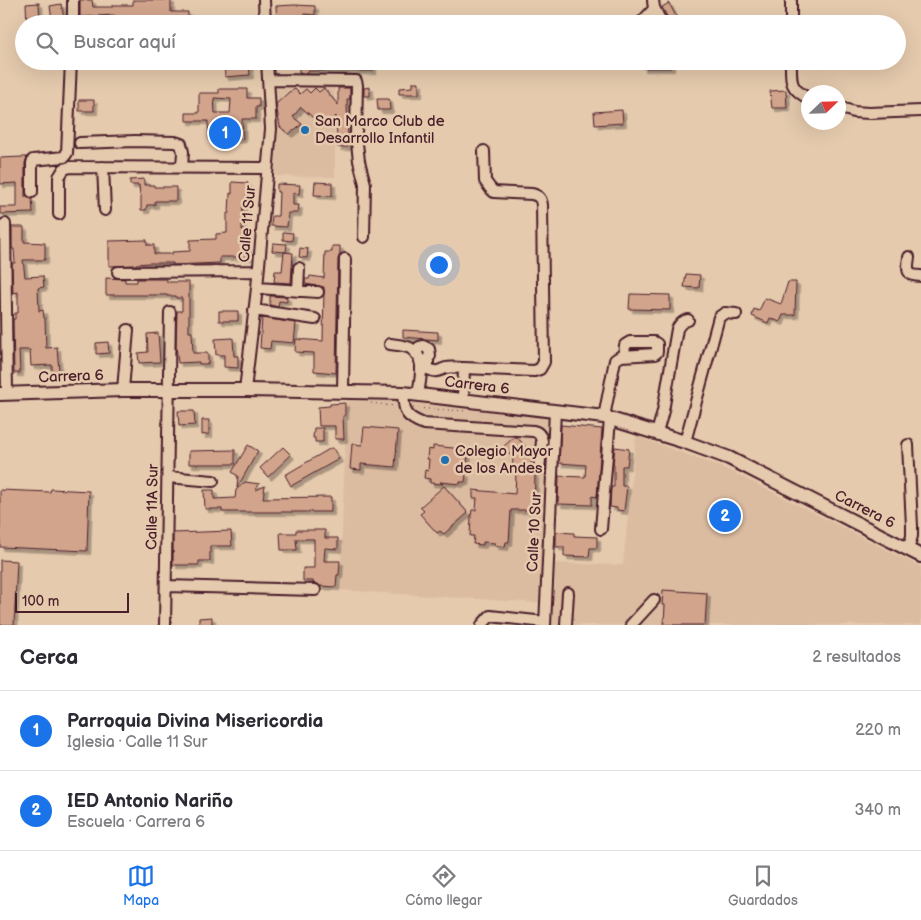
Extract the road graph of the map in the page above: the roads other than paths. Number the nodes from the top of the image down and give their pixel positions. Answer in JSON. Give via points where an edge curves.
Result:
{"nodes":[{"id":1,"x":72,"y":0,"type":"edge"},
{"id":2,"x":264,"y":0,"type":"edge"},
{"id":3,"x":791,"y":0,"type":"edge"},
{"id":4,"x":73,"y":15,"type":"edge"},
{"id":5,"x":265,"y":15,"type":"edge"},
{"id":6,"x":791,"y":15,"type":"edge"},
{"id":7,"x":71,"y":70,"type":"edge"},
{"id":8,"x":267,"y":70,"type":"edge"},
{"id":9,"x":791,"y":70,"type":"edge"},
{"id":10,"x":268,"y":80,"type":"junction"},
{"id":11,"x":801,"y":94,"type":"edge"},
{"id":12,"x":846,"y":110,"type":"edge"},
{"id":13,"x":921,"y":111,"type":"edge"},
{"id":14,"x":80,"y":143,"type":"dead end"},
{"id":15,"x":484,"y":151,"type":"dead end"},
{"id":16,"x":103,"y":167,"type":"junction"},
{"id":17,"x":182,"y":167,"type":"junction"},
{"id":18,"x":267,"y":168,"type":"junction"},
{"id":19,"x":32,"y":192,"type":"dead end"},
{"id":20,"x":105,"y":210,"type":"dead end"},
{"id":21,"x":59,"y":214,"type":"dead end"},
{"id":22,"x":5,"y":224,"type":"dead end"},
{"id":23,"x":364,"y":236,"type":"dead end"},
{"id":24,"x":909,"y":257,"type":"dead end"},
{"id":25,"x":346,"y":259,"type":"dead end"},
{"id":26,"x":299,"y":268,"type":"dead end"},
{"id":27,"x":258,"y":271,"type":"junction"},
{"id":28,"x":118,"y":272,"type":"dead end"},
{"id":29,"x":921,"y":276,"type":"edge"},
{"id":30,"x":257,"y":288,"type":"junction"},
{"id":31,"x":298,"y":291,"type":"junction"},
{"id":32,"x":318,"y":292,"type":"dead end"},
{"id":33,"x":254,"y":310,"type":"junction"},
{"id":34,"x":170,"y":312,"type":"dead end"},
{"id":35,"x":736,"y":314,"type":"dead end"},
{"id":36,"x":315,"y":319,"type":"dead end"},
{"id":37,"x":688,"y":320,"type":"dead end"},
{"id":38,"x":128,"y":330,"type":"dead end"},
{"id":39,"x":390,"y":344,"type":"dead end"},
{"id":40,"x":624,"y":355,"type":"dead end"},
{"id":41,"x":425,"y":362,"type":"junction"},
{"id":42,"x":464,"y":368,"type":"junction"},
{"id":43,"x":123,"y":390,"type":"junction"},
{"id":44,"x":168,"y":390,"type":"junction"},
{"id":45,"x":245,"y":390,"type":"junction"},
{"id":46,"x":343,"y":391,"type":"junction"},
{"id":47,"x":403,"y":393,"type":"junction"},
{"id":48,"x":3,"y":394,"type":"edge"},
{"id":49,"x":418,"y":395,"type":"junction"},
{"id":50,"x":465,"y":406,"type":"junction"},
{"id":51,"x":555,"y":411,"type":"junction"},
{"id":52,"x":607,"y":418,"type":"junction"},
{"id":53,"x":657,"y":433,"type":"junction"},
{"id":54,"x":685,"y":442,"type":"junction"},
{"id":55,"x":908,"y":445,"type":"dead end"},
{"id":56,"x":539,"y":469,"type":"dead end"},
{"id":57,"x":168,"y":476,"type":"junction"},
{"id":58,"x":213,"y":481,"type":"dead end"},
{"id":59,"x":601,"y":529,"type":"dead end"},
{"id":60,"x":908,"y":550,"type":"junction"},
{"id":61,"x":921,"y":556,"type":"edge"},
{"id":62,"x":166,"y":586,"type":"junction"},
{"id":63,"x":315,"y":590,"type":"dead end"},
{"id":64,"x":568,"y":593,"type":"dead end"},
{"id":65,"x":654,"y":600,"type":"dead end"},
{"id":66,"x":545,"y":623,"type":"edge"},
{"id":67,"x":165,"y":625,"type":"edge"},
{"id":68,"x":482,"y":625,"type":"edge"},
{"id":69,"x":566,"y":625,"type":"edge"},
{"id":70,"x":631,"y":625,"type":"edge"}],
"edges":[{"from":1,"to":4,"type":"street"},
{"from":2,"to":5,"type":"street"},
{"from":3,"to":6,"type":"street"},
{"from":7,"to":19,"type":"street","via":[[67,153],[64,158],[33,160]]},
{"from":8,"to":10,"type":"street","name":"Calle 11 Sur"},
{"from":9,"to":11,"type":"street","via":[[791,82]]},
{"from":10,"to":18,"type":"street","name":"Calle 11 Sur","via":[[270,129]]},
{"from":10,"to":23,"type":"street","via":[[356,81],[356,134],[365,184]]},
{"from":12,"to":13,"type":"street","via":[[870,113]]},
{"from":14,"to":17,"type":"street","via":[[174,142],[181,144]]},
{"from":15,"to":42,"type":"street","via":[[485,181],[494,192],[532,194],[541,199],[544,362],[540,369],[534,371]]},
{"from":16,"to":17,"type":"street"},
{"from":16,"to":20,"type":"street"},
{"from":16,"to":21,"type":"street","via":[[64,169],[59,177]]},
{"from":17,"to":18,"type":"street"},
{"from":18,"to":27,"type":"street","name":"Calle 11 Sur"},
{"from":22,"to":48,"type":"street"},
{"from":24,"to":29,"type":"street","via":[[908,272]]},
{"from":25,"to":46,"type":"street"},
{"from":26,"to":31,"type":"street"},
{"from":27,"to":28,"type":"street"},
{"from":27,"to":30,"type":"street","name":"Calle 11 Sur"},
{"from":30,"to":31,"type":"street"},
{"from":30,"to":33,"type":"street","name":"Calle 11 Sur"},
{"from":31,"to":32,"type":"street"},
{"from":33,"to":36,"type":"street"},
{"from":33,"to":45,"type":"street","name":"Calle 11 Sur"},
{"from":34,"to":44,"type":"street","name":"Calle 11A Sur"},
{"from":35,"to":54,"type":"street","via":[[725,313],[720,317]]},
{"from":37,"to":53,"type":"street","via":[[679,324],[677,329]]},
{"from":38,"to":43,"type":"street"},
{"from":39,"to":41,"type":"street","via":[[409,347]]},
{"from":40,"to":52,"type":"street","via":[[615,360]]},
{"from":41,"to":42,"type":"street","via":[[432,371]]},
{"from":41,"to":49,"type":"street"},
{"from":42,"to":50,"type":"street"},
{"from":43,"to":44,"type":"main road","name":"Carrera 6"},
{"from":43,"to":48,"type":"main road","name":"Carrera 6"},
{"from":44,"to":45,"type":"main road","name":"Carrera 6"},
{"from":44,"to":57,"type":"street","name":"Calle 11A Sur"},
{"from":45,"to":46,"type":"main road","name":"Carrera 6"},
{"from":46,"to":47,"type":"main road","name":"Carrera 6"},
{"from":47,"to":49,"type":"main road","name":"Carrera 6"},
{"from":47,"to":56,"type":"street","via":[[403,407],[408,415],[424,424],[537,432],[542,438]]},
{"from":49,"to":50,"type":"main road","name":"Carrera 6"},
{"from":50,"to":51,"type":"main road","name":"Carrera 6"},
{"from":51,"to":52,"type":"main road","name":"Carrera 6"},
{"from":51,"to":66,"type":"street","name":"Calle 10 Sur"},
{"from":52,"to":53,"type":"main road","name":"Carrera 6"},
{"from":52,"to":59,"type":"street"},
{"from":53,"to":54,"type":"main road","name":"Carrera 6"},
{"from":54,"to":60,"type":"main road","name":"Carrera 6","via":[[728,458]]},
{"from":55,"to":60,"type":"street","via":[[912,526]]},
{"from":57,"to":58,"type":"street"},
{"from":57,"to":62,"type":"street","name":"Calle 11A Sur"},
{"from":60,"to":61,"type":"main road","name":"Carrera 6"},
{"from":62,"to":63,"type":"street"},
{"from":62,"to":67,"type":"street","name":"Calle 11A Sur"},
{"from":64,"to":69,"type":"street"},
{"from":65,"to":70,"type":"street"},
{"from":66,"to":68,"type":"street","via":[[490,616]]}]}
